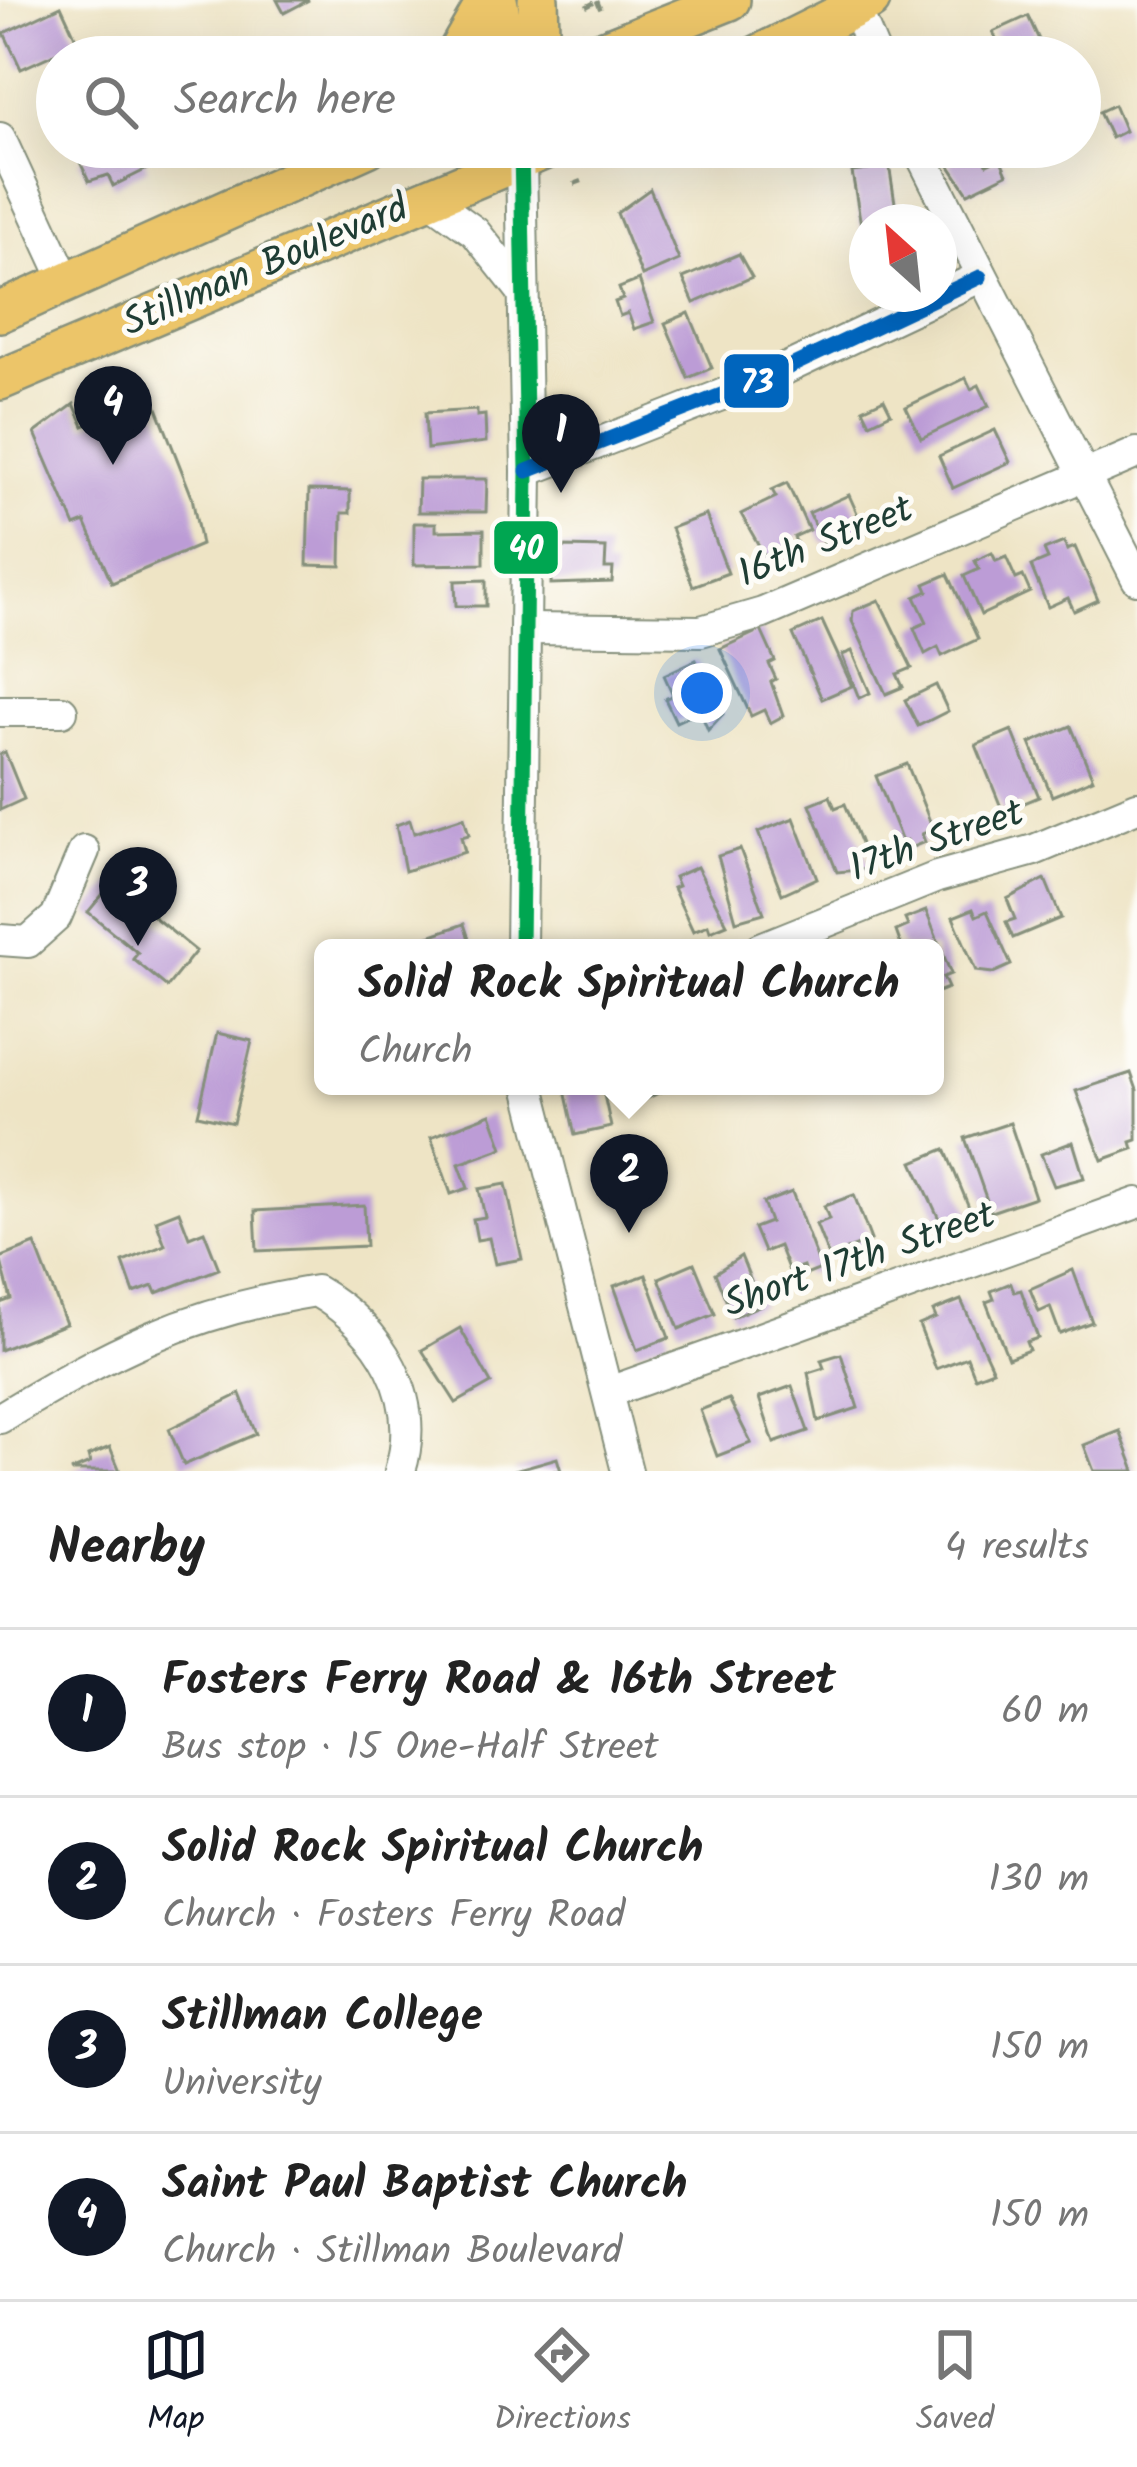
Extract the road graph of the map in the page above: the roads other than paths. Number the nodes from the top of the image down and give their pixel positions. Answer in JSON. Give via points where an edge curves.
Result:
{"nodes":[{"id":1,"x":488,"y":0,"type":"edge"},
{"id":2,"x":497,"y":0,"type":"edge"},
{"id":3,"x":538,"y":0,"type":"edge"},
{"id":4,"x":730,"y":0,"type":"edge"},
{"id":5,"x":862,"y":4,"type":"edge"},
{"id":6,"x":467,"y":36,"type":"edge"},
{"id":7,"x":504,"y":36,"type":"edge"},
{"id":8,"x":537,"y":36,"type":"edge"},
{"id":9,"x":640,"y":36,"type":"edge"},
{"id":10,"x":797,"y":36,"type":"edge"},
{"id":11,"x":870,"y":36,"type":"edge"},
{"id":12,"x":0,"y":138,"type":"edge"},
{"id":13,"x":313,"y":168,"type":"edge"},
{"id":14,"x":495,"y":168,"type":"edge"},
{"id":15,"x":530,"y":168,"type":"edge"},
{"id":16,"x":926,"y":168,"type":"edge"},
{"id":17,"x":429,"y":199,"type":"junction"},
{"id":18,"x":980,"y":277,"type":"junction"},
{"id":19,"x":66,"y":281,"type":"junction"},
{"id":20,"x":521,"y":290,"type":"junction"},
{"id":21,"x":0,"y":312,"type":"edge"},
{"id":22,"x":0,"y":380,"type":"edge"},
{"id":23,"x":1137,"y":453,"type":"edge"},
{"id":24,"x":527,"y":471,"type":"junction"},
{"id":25,"x":1085,"y":478,"type":"junction"},
{"id":26,"x":1137,"y":579,"type":"edge"},
{"id":27,"x":526,"y":628,"type":"junction"},
{"id":28,"x":0,"y":710,"type":"edge"},
{"id":29,"x":62,"y":711,"type":"dead end"},
{"id":30,"x":1137,"y":808,"type":"edge"},
{"id":31,"x":84,"y":851,"type":"dead end"},
{"id":32,"x":521,"y":939,"type":"edge"},
{"id":33,"x":783,"y":939,"type":"edge"},
{"id":34,"x":0,"y":940,"type":"edge"},
{"id":35,"x":531,"y":1095,"type":"edge"},
{"id":36,"x":1137,"y":1203,"type":"edge"},
{"id":37,"x":609,"y":1392,"type":"junction"},
{"id":38,"x":0,"y":1418,"type":"edge"},
{"id":39,"x":400,"y":1471,"type":"edge"},
{"id":40,"x":627,"y":1471,"type":"edge"}],
"edges":[{"from":1,"to":6,"type":"main road"},
{"from":2,"to":7,"type":"main road"},
{"from":3,"to":8,"type":"main road"},
{"from":4,"to":9,"type":"main road"},
{"from":5,"to":10,"type":"main road"},
{"from":5,"to":11,"type":"street"},
{"from":12,"to":19,"type":"street"},
{"from":13,"to":19,"type":"main road","name":"Stillman Boulevard"},
{"from":14,"to":17,"type":"main road","name":"Stillman Boulevard"},
{"from":15,"to":20,"type":"street"},
{"from":16,"to":18,"type":"street"},
{"from":17,"to":20,"type":"street","via":[[475,232]]},
{"from":17,"to":22,"type":"main road","name":"Stillman Boulevard"},
{"from":18,"to":24,"type":"street","via":[[770,376]]},
{"from":18,"to":25,"type":"street"},
{"from":19,"to":21,"type":"main road","name":"Stillman Boulevard"},
{"from":20,"to":24,"type":"street"},
{"from":23,"to":25,"type":"street","name":"16th Street"},
{"from":24,"to":27,"type":"street"},
{"from":25,"to":26,"type":"street"},
{"from":25,"to":27,"type":"street","name":"16th Street","via":[[763,613],[701,631]]},
{"from":27,"to":32,"type":"street"},
{"from":28,"to":29,"type":"street"},
{"from":30,"to":33,"type":"street","name":"17th Street"},
{"from":31,"to":34,"type":"street","via":[[56,917],[28,942]]},
{"from":35,"to":37,"type":"street"},
{"from":36,"to":37,"type":"street","name":"Short 17th Street"},
{"from":37,"to":40,"type":"street"},
{"from":38,"to":39,"type":"street","via":[[98,1359],[184,1320],[316,1291],[344,1307],[383,1350],[411,1437]]}]}
